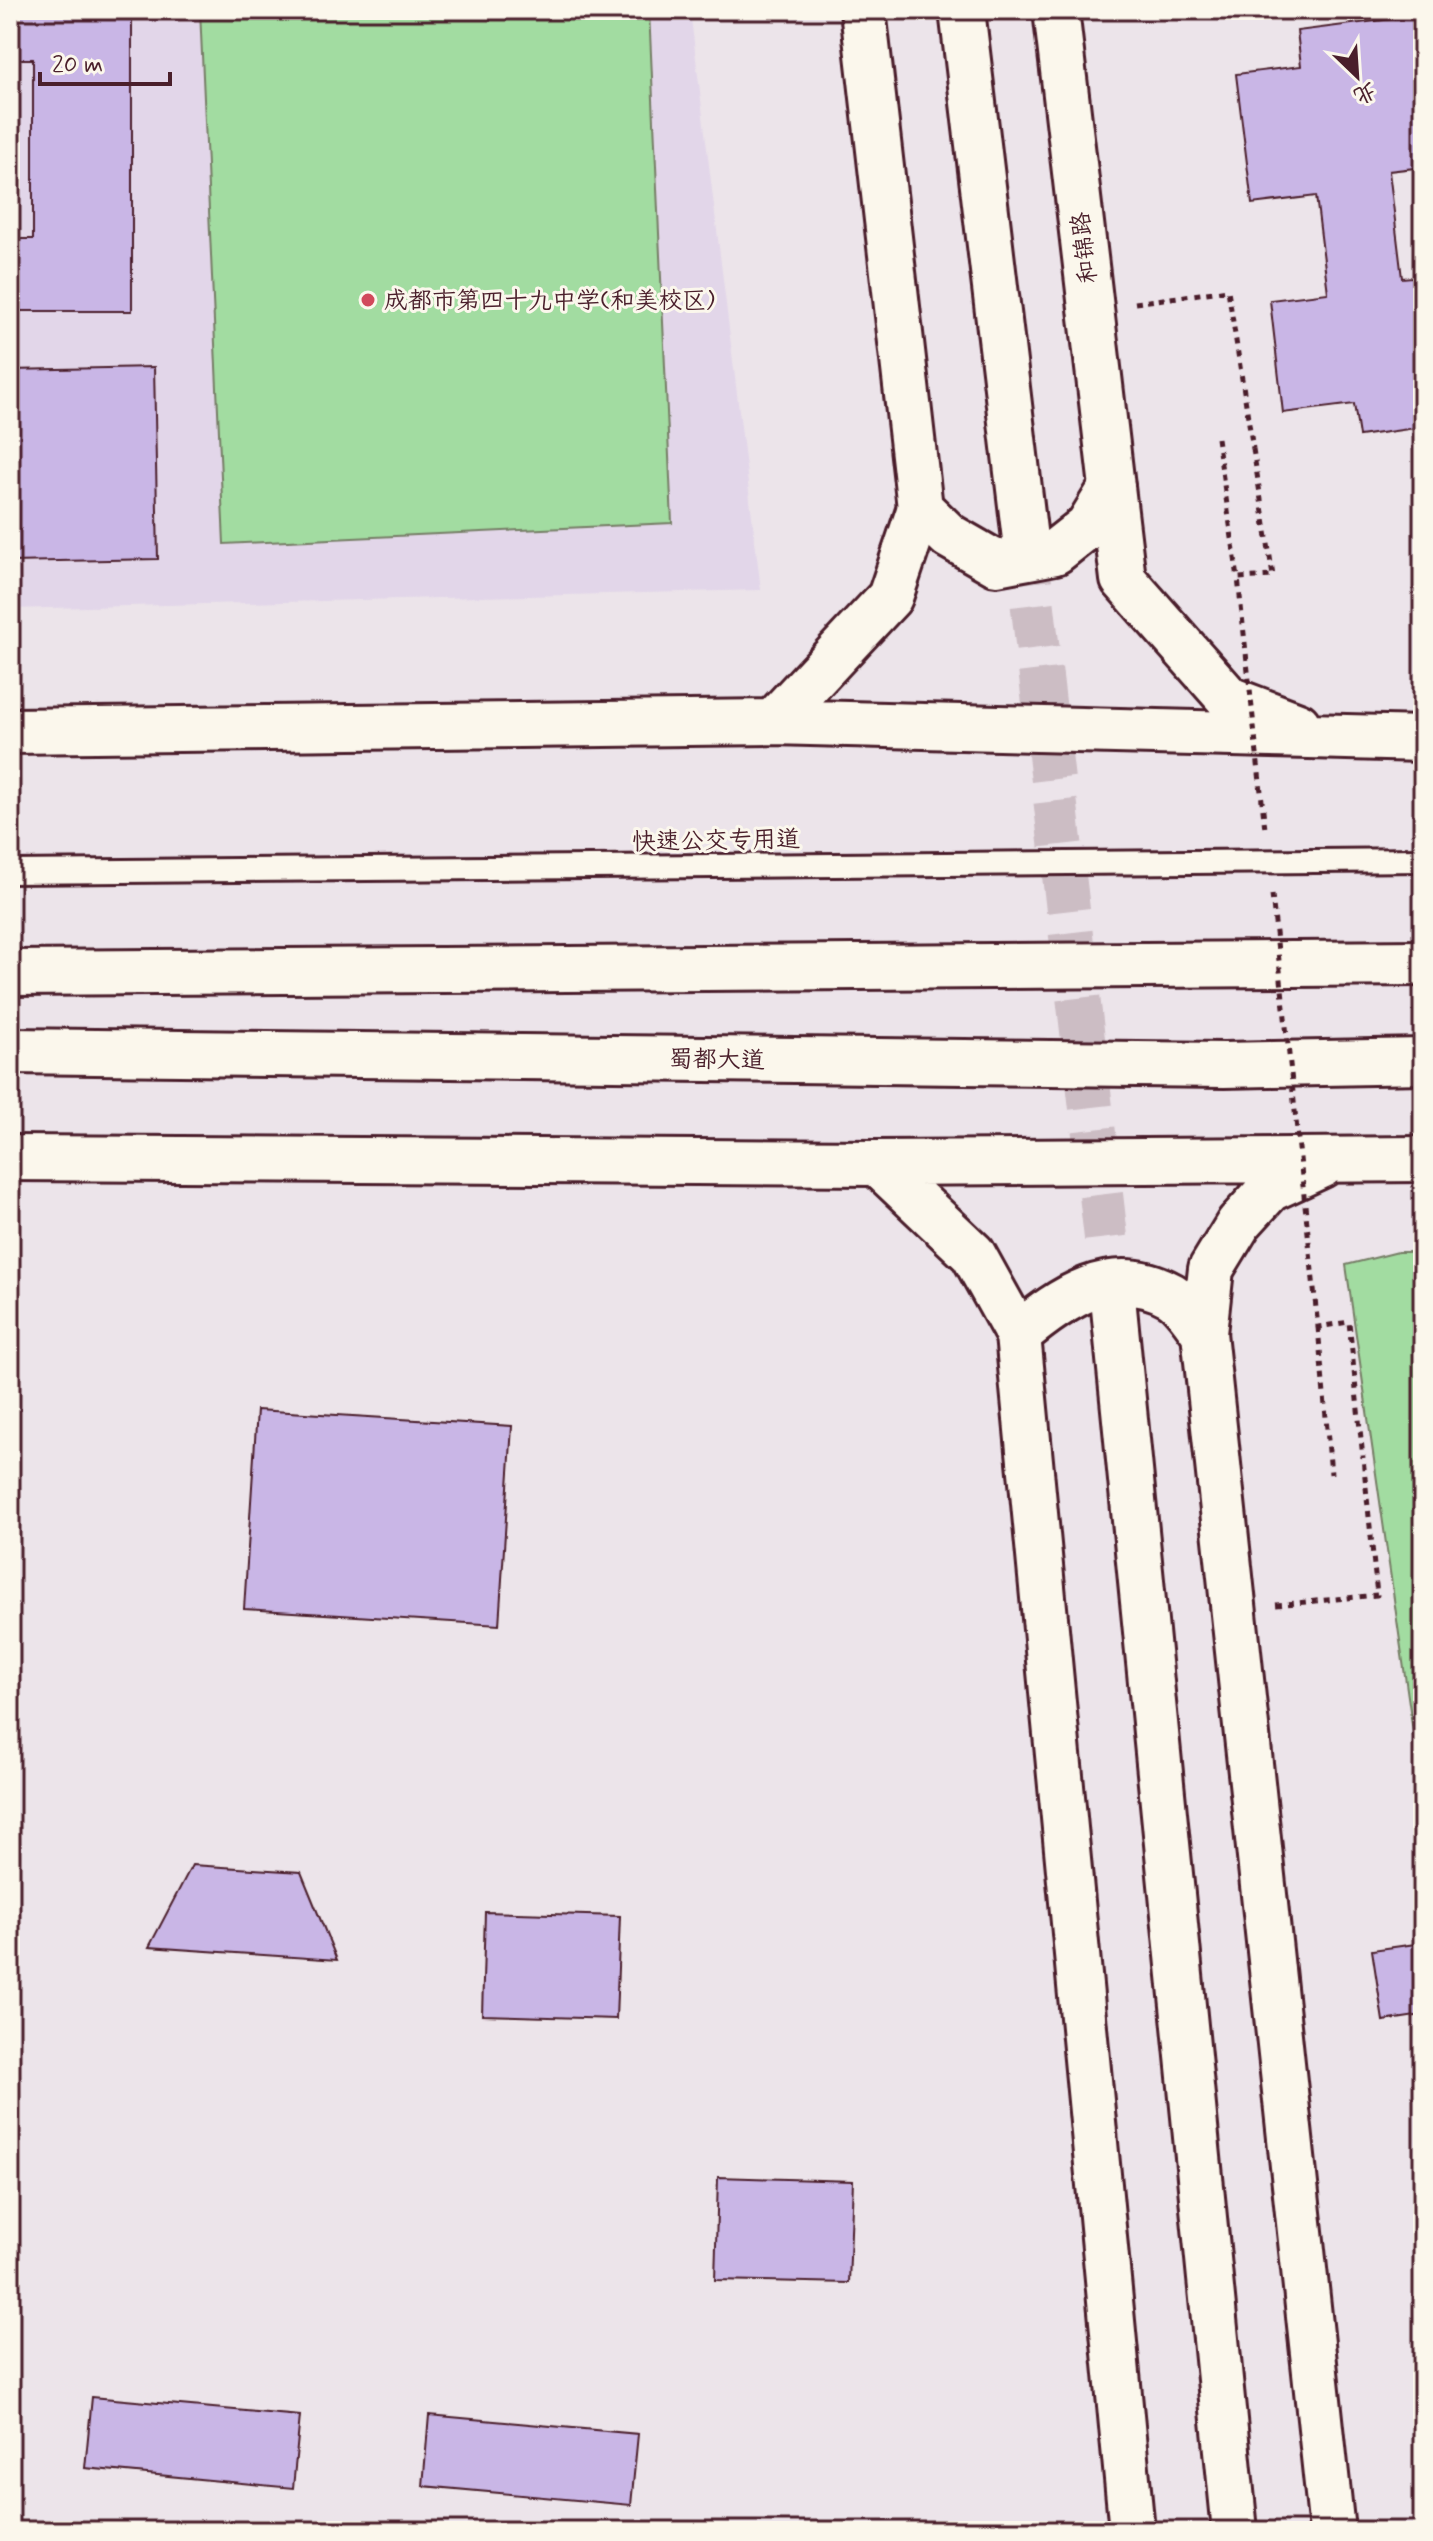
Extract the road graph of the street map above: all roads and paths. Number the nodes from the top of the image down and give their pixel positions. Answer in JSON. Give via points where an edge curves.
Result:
{"nodes":[{"id":1,"x":863,"y":10,"type":"edge"},
{"id":2,"x":962,"y":10,"type":"edge"},
{"id":3,"x":1056,"y":10,"type":"edge"},
{"id":4,"x":1091,"y":309,"type":"junction"},
{"id":5,"x":1217,"y":438,"type":"dead end"},
{"id":6,"x":1112,"y":487,"type":"junction"},
{"id":7,"x":920,"y":508,"type":"junction"},
{"id":8,"x":1025,"y":539,"type":"tunnel mouth"},
{"id":9,"x":1238,"y":578,"type":"junction"},
{"id":10,"x":773,"y":722,"type":"junction"},
{"id":11,"x":10,"y":731,"type":"edge"},
{"id":12,"x":1330,"y":738,"type":"junction"},
{"id":13,"x":1423,"y":739,"type":"edge"},
{"id":14,"x":1266,"y":844,"type":"dead end"},
{"id":15,"x":1423,"y":860,"type":"edge"},
{"id":16,"x":10,"y":872,"type":"edge"},
{"id":17,"x":1271,"y":890,"type":"dead end"},
{"id":18,"x":1423,"y":963,"type":"edge"},
{"id":19,"x":15,"y":971,"type":"edge"},
{"id":20,"x":10,"y":1051,"type":"edge"},
{"id":21,"x":1423,"y":1061,"type":"edge"},
{"id":22,"x":10,"y":1158,"type":"edge"},
{"id":23,"x":1423,"y":1159,"type":"edge"},
{"id":24,"x":1332,"y":1161,"type":"junction"},
{"id":25,"x":877,"y":1163,"type":"junction"},
{"id":26,"x":1113,"y":1298,"type":"tunnel mouth"},
{"id":27,"x":1318,"y":1327,"type":"junction"},
{"id":28,"x":1204,"y":1333,"type":"junction"},
{"id":29,"x":1018,"y":1335,"type":"junction"},
{"id":30,"x":1331,"y":1474,"type":"dead end"},
{"id":31,"x":1233,"y":1610,"type":"junction"},
{"id":32,"x":1132,"y":2531,"type":"edge"},
{"id":33,"x":1235,"y":2531,"type":"edge"},
{"id":34,"x":1332,"y":2531,"type":"edge"}],
"edges":[{"from":1,"to":7,"type":"main road"},
{"from":2,"to":8,"type":"main road"},
{"from":3,"to":4,"type":"main road","name":"和锦路"},
{"from":4,"to":6,"type":"main road","name":"和锦路"},
{"from":4,"to":9,"type":"path","bridge":true,"via":[[1228,290],[1273,576]]},
{"from":5,"to":9,"type":"path"},
{"from":6,"to":7,"type":"main road","via":[[1088,526],[1055,552],[996,563],[949,536]]},
{"from":6,"to":12,"type":"main road","name":"和锦路","via":[[1123,579],[1229,699]]},
{"from":7,"to":10,"type":"main road","via":[[890,597]]},
{"from":9,"to":14,"type":"path","bridge":true},
{"from":10,"to":11,"type":"main road"},
{"from":10,"to":12,"type":"main road"},
{"from":12,"to":13,"type":"main road"},
{"from":15,"to":16,"type":"lane","name":"快速公交专用道","bridge":true},
{"from":17,"to":27,"type":"path","bridge":true},
{"from":18,"to":19,"type":"main road"},
{"from":20,"to":21,"type":"main road","name":"蜀都大道","via":[[1224,1065]]},
{"from":22,"to":25,"type":"main road"},
{"from":23,"to":24,"type":"main road"},
{"from":24,"to":25,"type":"main road"},
{"from":24,"to":28,"type":"main road","via":[[1270,1189],[1239,1223],[1211,1269]]},
{"from":25,"to":29,"type":"main road","via":[[973,1254]]},
{"from":26,"to":33,"type":"main road"},
{"from":27,"to":30,"type":"path"},
{"from":27,"to":31,"type":"path","bridge":true,"via":[[1349,1322],[1377,1595]]},
{"from":28,"to":29,"type":"main road","via":[[1173,1296],[1136,1282],[1089,1286],[1051,1307]]},
{"from":28,"to":31,"type":"main road"},
{"from":29,"to":32,"type":"main road"},
{"from":31,"to":34,"type":"main road"}]}
